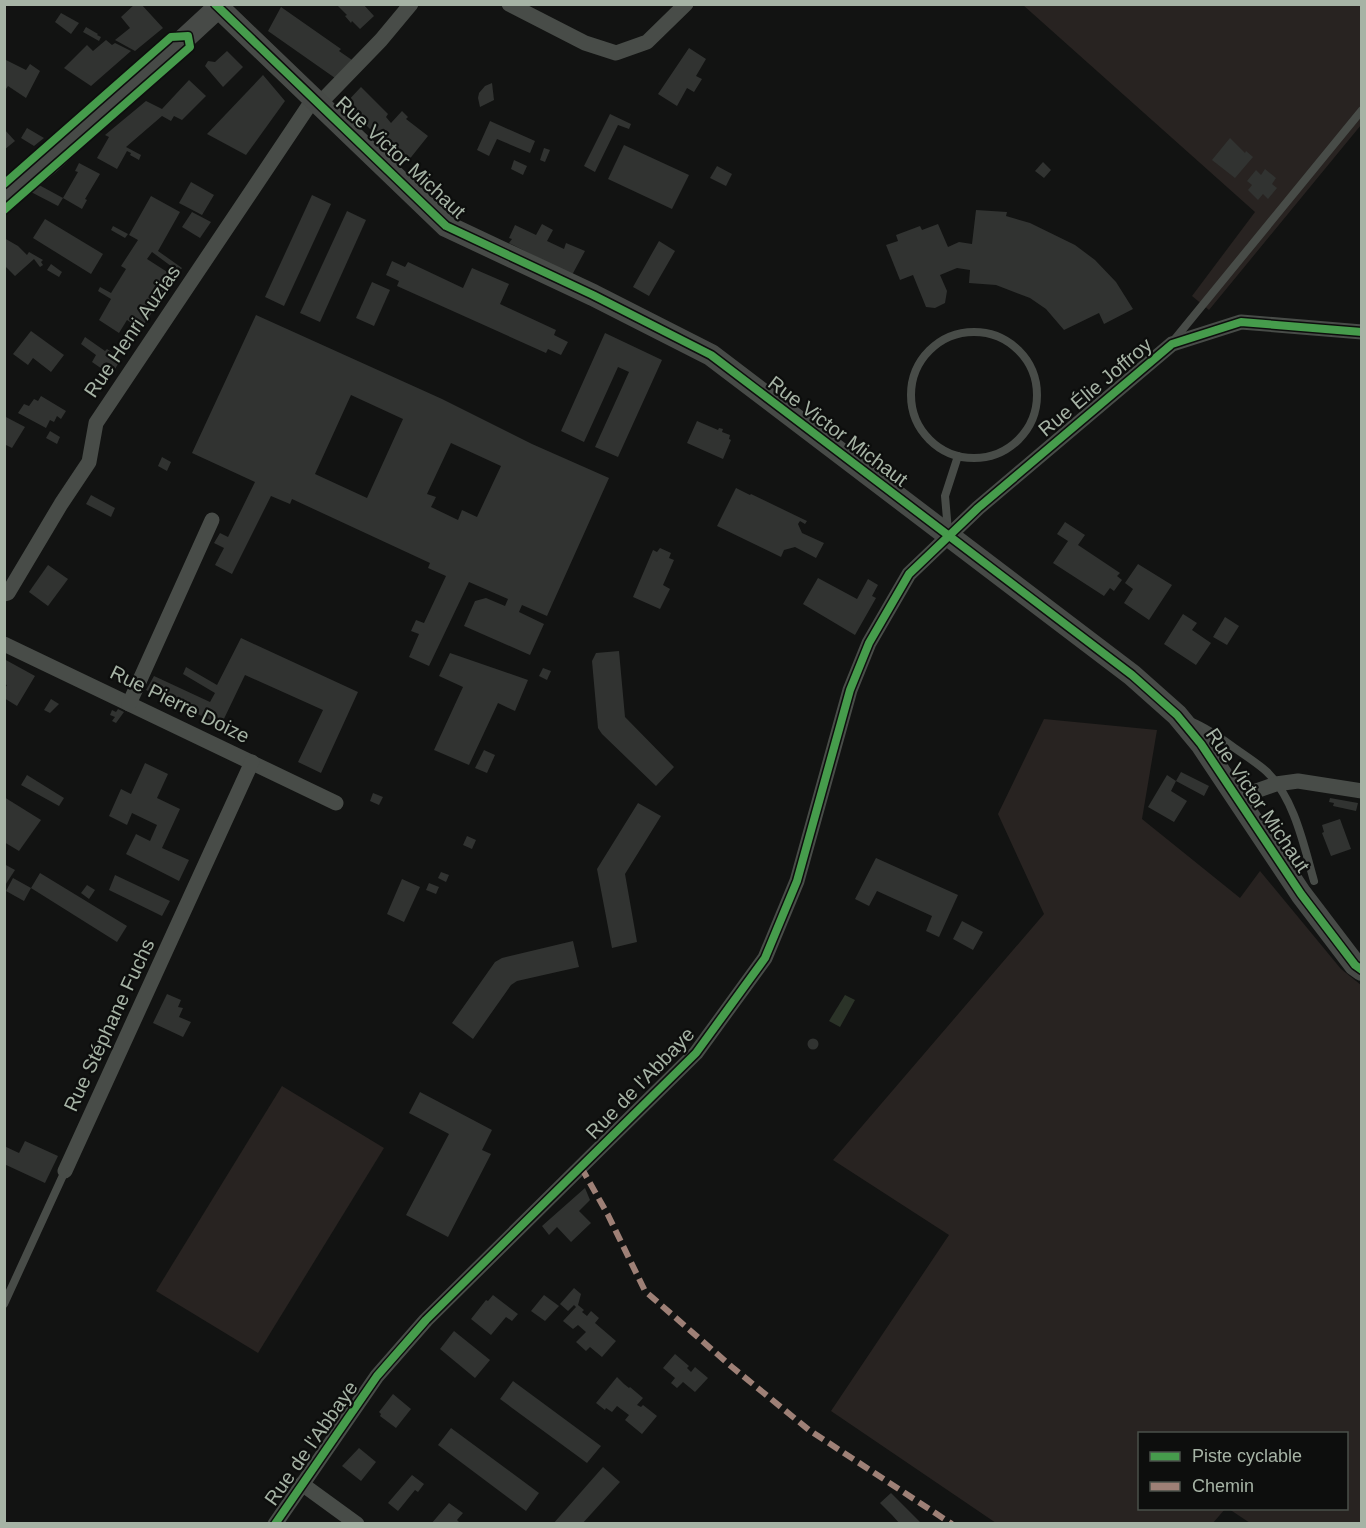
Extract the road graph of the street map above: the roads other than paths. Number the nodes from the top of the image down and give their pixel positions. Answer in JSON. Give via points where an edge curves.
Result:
{"nodes":[{"id":1,"x":411,"y":4,"type":"edge"},
{"id":2,"x":509,"y":4,"type":"edge"},
{"id":3,"x":686,"y":4,"type":"edge"},
{"id":4,"x":219,"y":5,"type":"edge"},
{"id":5,"x":316,"y":101,"type":"junction"},
{"id":6,"x":1362,"y":110,"type":"edge"},
{"id":7,"x":4,"y":201,"type":"edge"},
{"id":8,"x":1362,"y":332,"type":"edge"},
{"id":9,"x":1172,"y":344,"type":"junction"},
{"id":10,"x":958,"y":456,"type":"junction"},
{"id":11,"x":212,"y":520,"type":"dead end"},
{"id":12,"x":949,"y":536,"type":"junction"},
{"id":13,"x":4,"y":594,"type":"edge"},
{"id":14,"x":4,"y":644,"type":"edge"},
{"id":15,"x":129,"y":704,"type":"junction"},
{"id":16,"x":1177,"y":715,"type":"junction"},
{"id":17,"x":252,"y":762,"type":"junction"},
{"id":18,"x":1276,"y":784,"type":"junction"},
{"id":19,"x":1362,"y":791,"type":"edge"},
{"id":20,"x":1236,"y":798,"type":"junction"},
{"id":21,"x":336,"y":803,"type":"dead end"},
{"id":22,"x":1314,"y":881,"type":"dead end"},
{"id":23,"x":1362,"y":970,"type":"edge"},
{"id":24,"x":65,"y":1172,"type":"joint"},
{"id":25,"x":4,"y":1304,"type":"edge"},
{"id":26,"x":302,"y":1484,"type":"junction"},
{"id":27,"x":275,"y":1524,"type":"edge"},
{"id":28,"x":357,"y":1524,"type":"edge"}],
"edges":[{"from":1,"to":5,"type":"street","name":"Rue Henri Auzias","via":[[381,40]]},
{"from":2,"to":3,"type":"street","via":[[585,43],[616,53],[647,42]]},
{"from":4,"to":5,"type":"street","name":"Rue Victor Michaut"},
{"from":4,"to":7,"type":"street"},
{"from":5,"to":12,"type":"street","name":"Rue Victor Michaut","via":[[446,226],[711,355]]},
{"from":5,"to":13,"type":"street","name":"Rue Henri Auzias","via":[[96,423],[89,462]]},
{"from":6,"to":9,"type":"lane"},
{"from":8,"to":9,"type":"street","name":"Rue Élie Joffroy","via":[[1241,322]]},
{"from":9,"to":12,"type":"street","name":"Rue Élie Joffroy"},
{"from":10,"to":10,"type":"lane","via":[[980,458],[1001,453],[1019,441],[1036,411],[1038,389],[1029,363],[1014,347],[980,332],[958,335],[938,344],[924,358],[914,378],[911,399],[916,421],[941,449]]},
{"from":10,"to":12,"type":"lane","via":[[945,496]]},
{"from":11,"to":15,"type":"street"},
{"from":12,"to":16,"type":"street","name":"Rue Victor Michaut","via":[[1080,634]]},
{"from":12,"to":26,"type":"street","name":"Rue de l'Abbaye","via":[[909,574],[869,643],[850,690],[797,881],[765,958],[696,1053],[426,1320],[378,1376]]},
{"from":14,"to":15,"type":"street","name":"Rue Pierre Doize"},
{"from":15,"to":17,"type":"street","name":"Rue Pierre Doize"},
{"from":16,"to":18,"type":"lane","via":[[1210,730],[1266,771]]},
{"from":16,"to":20,"type":"street","name":"Rue Victor Michaut"},
{"from":17,"to":21,"type":"street","name":"Rue Pierre Doize"},
{"from":17,"to":24,"type":"street","name":"Rue Stéphane Fuchs"},
{"from":18,"to":19,"type":"street","via":[[1298,781]]},
{"from":18,"to":20,"type":"street"},
{"from":18,"to":22,"type":"lane","via":[[1290,807]]},
{"from":20,"to":23,"type":"street","name":"Rue Victor Michaut","via":[[1301,894]]},
{"from":24,"to":25,"type":"lane","name":"Rue Stéphane Fuchs"},
{"from":26,"to":27,"type":"street","name":"Rue de l'Abbaye"},
{"from":26,"to":28,"type":"street"}]}
